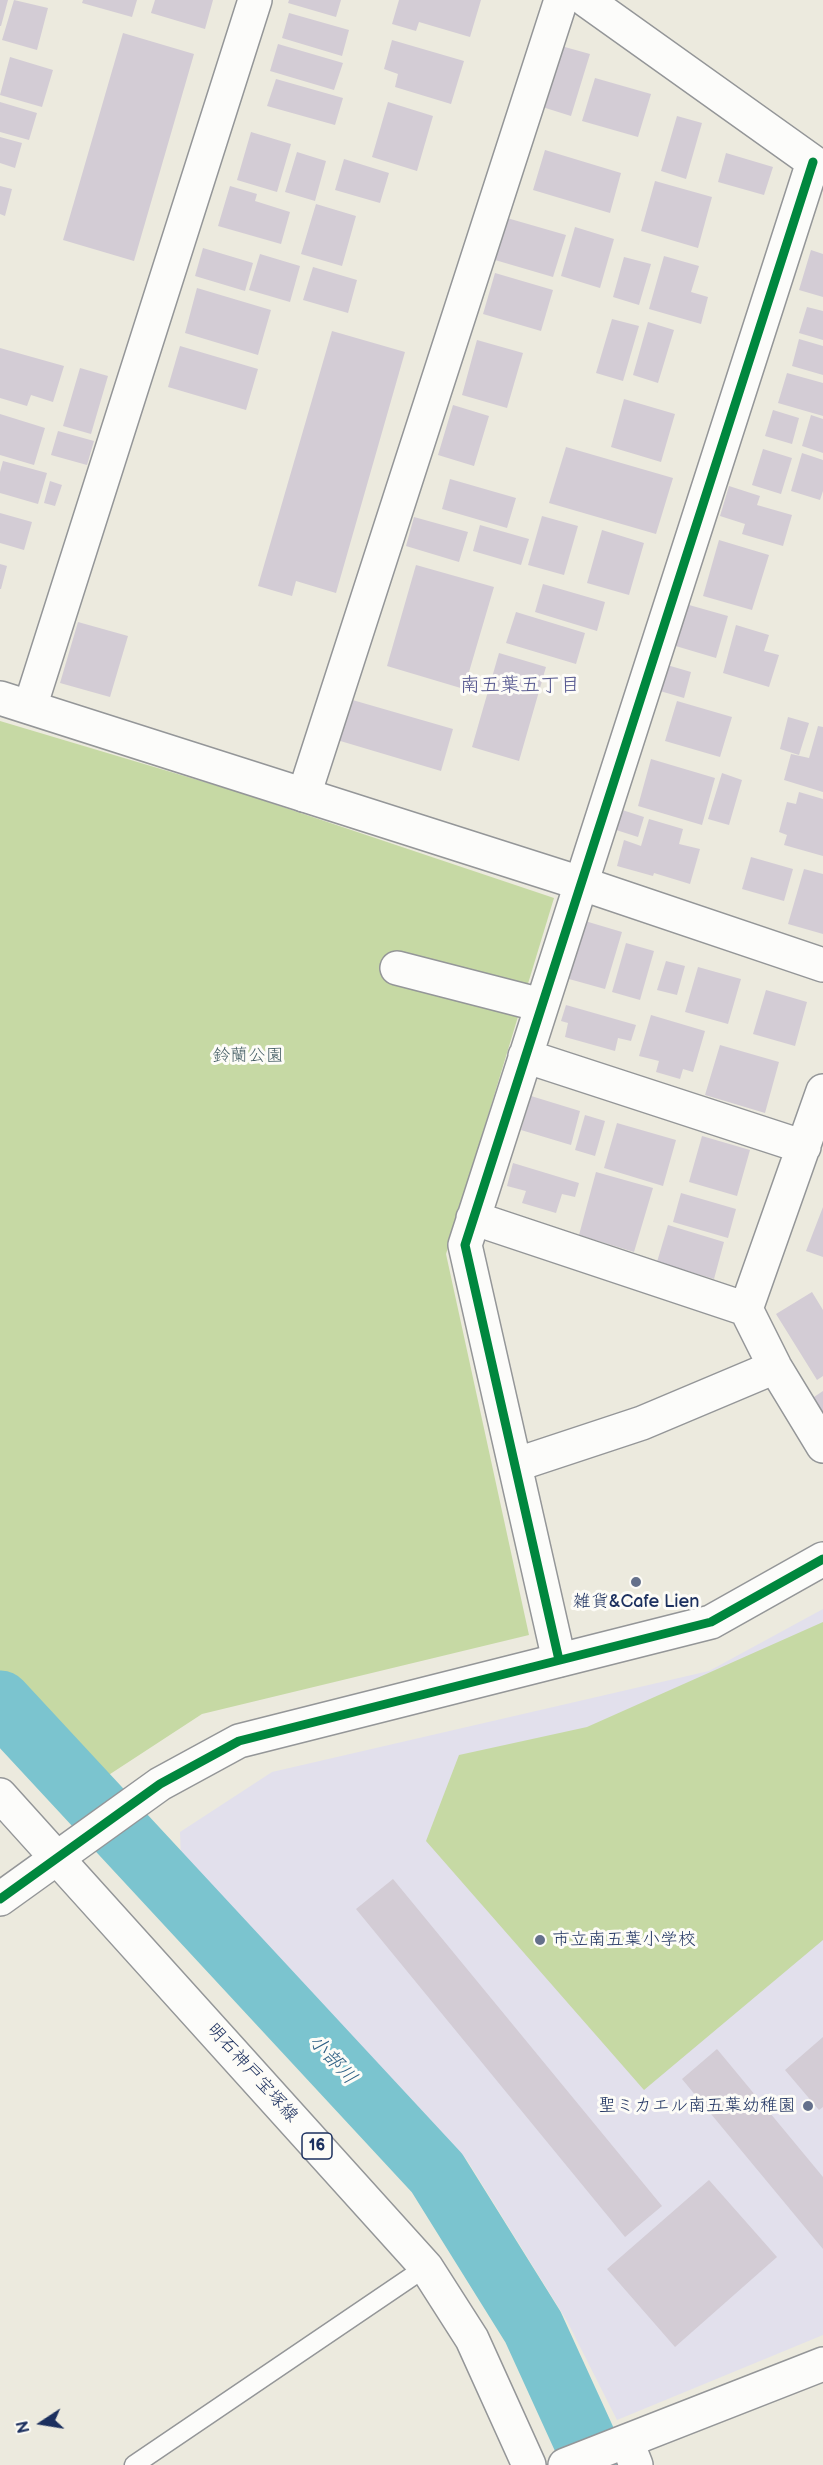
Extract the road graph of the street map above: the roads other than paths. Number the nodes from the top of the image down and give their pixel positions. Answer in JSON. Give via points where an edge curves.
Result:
{"nodes":[{"id":1,"x":255,"y":0,"type":"edge"},
{"id":2,"x":561,"y":0,"type":"edge"},
{"id":3,"x":586,"y":0,"type":"edge"},
{"id":4,"x":818,"y":165,"type":"edge"},
{"id":5,"x":15,"y":703,"type":"edge"},
{"id":6,"x":304,"y":795,"type":"junction"},
{"id":7,"x":580,"y":883,"type":"junction"},
{"id":8,"x":823,"y":965,"type":"edge"},
{"id":9,"x":397,"y":968,"type":"dead end"},
{"id":10,"x":541,"y":1005,"type":"junction"},
{"id":11,"x":525,"y":1056,"type":"junction"},
{"id":12,"x":823,"y":1091,"type":"edge"},
{"id":13,"x":804,"y":1147,"type":"junction"},
{"id":14,"x":473,"y":1218,"type":"junction"},
{"id":15,"x":746,"y":1309,"type":"junction"},
{"id":16,"x":775,"y":1367,"type":"junction"},
{"id":17,"x":823,"y":1446,"type":"edge"},
{"id":18,"x":515,"y":1465,"type":"junction"},
{"id":19,"x":823,"y":1559,"type":"edge"},
{"id":20,"x":559,"y":1660,"type":"junction"},
{"id":21,"x":0,"y":1795,"type":"edge"},
{"id":22,"x":70,"y":1850,"type":"junction"},
{"id":23,"x":0,"y":1899,"type":"edge"},
{"id":24,"x":426,"y":2267,"type":"junction"},
{"id":25,"x":823,"y":2364,"type":"edge"},
{"id":26,"x":632,"y":2453,"type":"edge"},
{"id":27,"x":134,"y":2465,"type":"edge"},
{"id":28,"x":529,"y":2465,"type":"edge"},
{"id":29,"x":565,"y":2465,"type":"edge"}],
"edges":[{"from":1,"to":5,"type":"street"},
{"from":2,"to":6,"type":"street"},
{"from":3,"to":4,"type":"street"},
{"from":4,"to":7,"type":"street"},
{"from":5,"to":6,"type":"street"},
{"from":6,"to":7,"type":"street"},
{"from":7,"to":8,"type":"street"},
{"from":7,"to":10,"type":"street"},
{"from":9,"to":10,"type":"street"},
{"from":10,"to":11,"type":"street"},
{"from":11,"to":13,"type":"street"},
{"from":11,"to":14,"type":"street"},
{"from":12,"to":13,"type":"street"},
{"from":13,"to":15,"type":"street"},
{"from":14,"to":15,"type":"street"},
{"from":14,"to":18,"type":"street","via":[[465,1245]]},
{"from":15,"to":16,"type":"street"},
{"from":16,"to":17,"type":"street"},
{"from":16,"to":18,"type":"street","via":[[642,1423]]},
{"from":18,"to":20,"type":"street"},
{"from":19,"to":20,"type":"street","via":[[711,1622]]},
{"from":20,"to":22,"type":"street","via":[[238,1741],[160,1784]]},
{"from":21,"to":22,"type":"street","name":"明石神戸宝塚線","number":"16"},
{"from":22,"to":23,"type":"street"},
{"from":22,"to":24,"type":"street","name":"明石神戸宝塚線","number":"16"},
{"from":24,"to":27,"type":"lane"},
{"from":24,"to":28,"type":"street","name":"明石神戸宝塚線","number":"16","via":[[472,2339]]},
{"from":25,"to":26,"type":"street"},
{"from":26,"to":29,"type":"street"}]}
